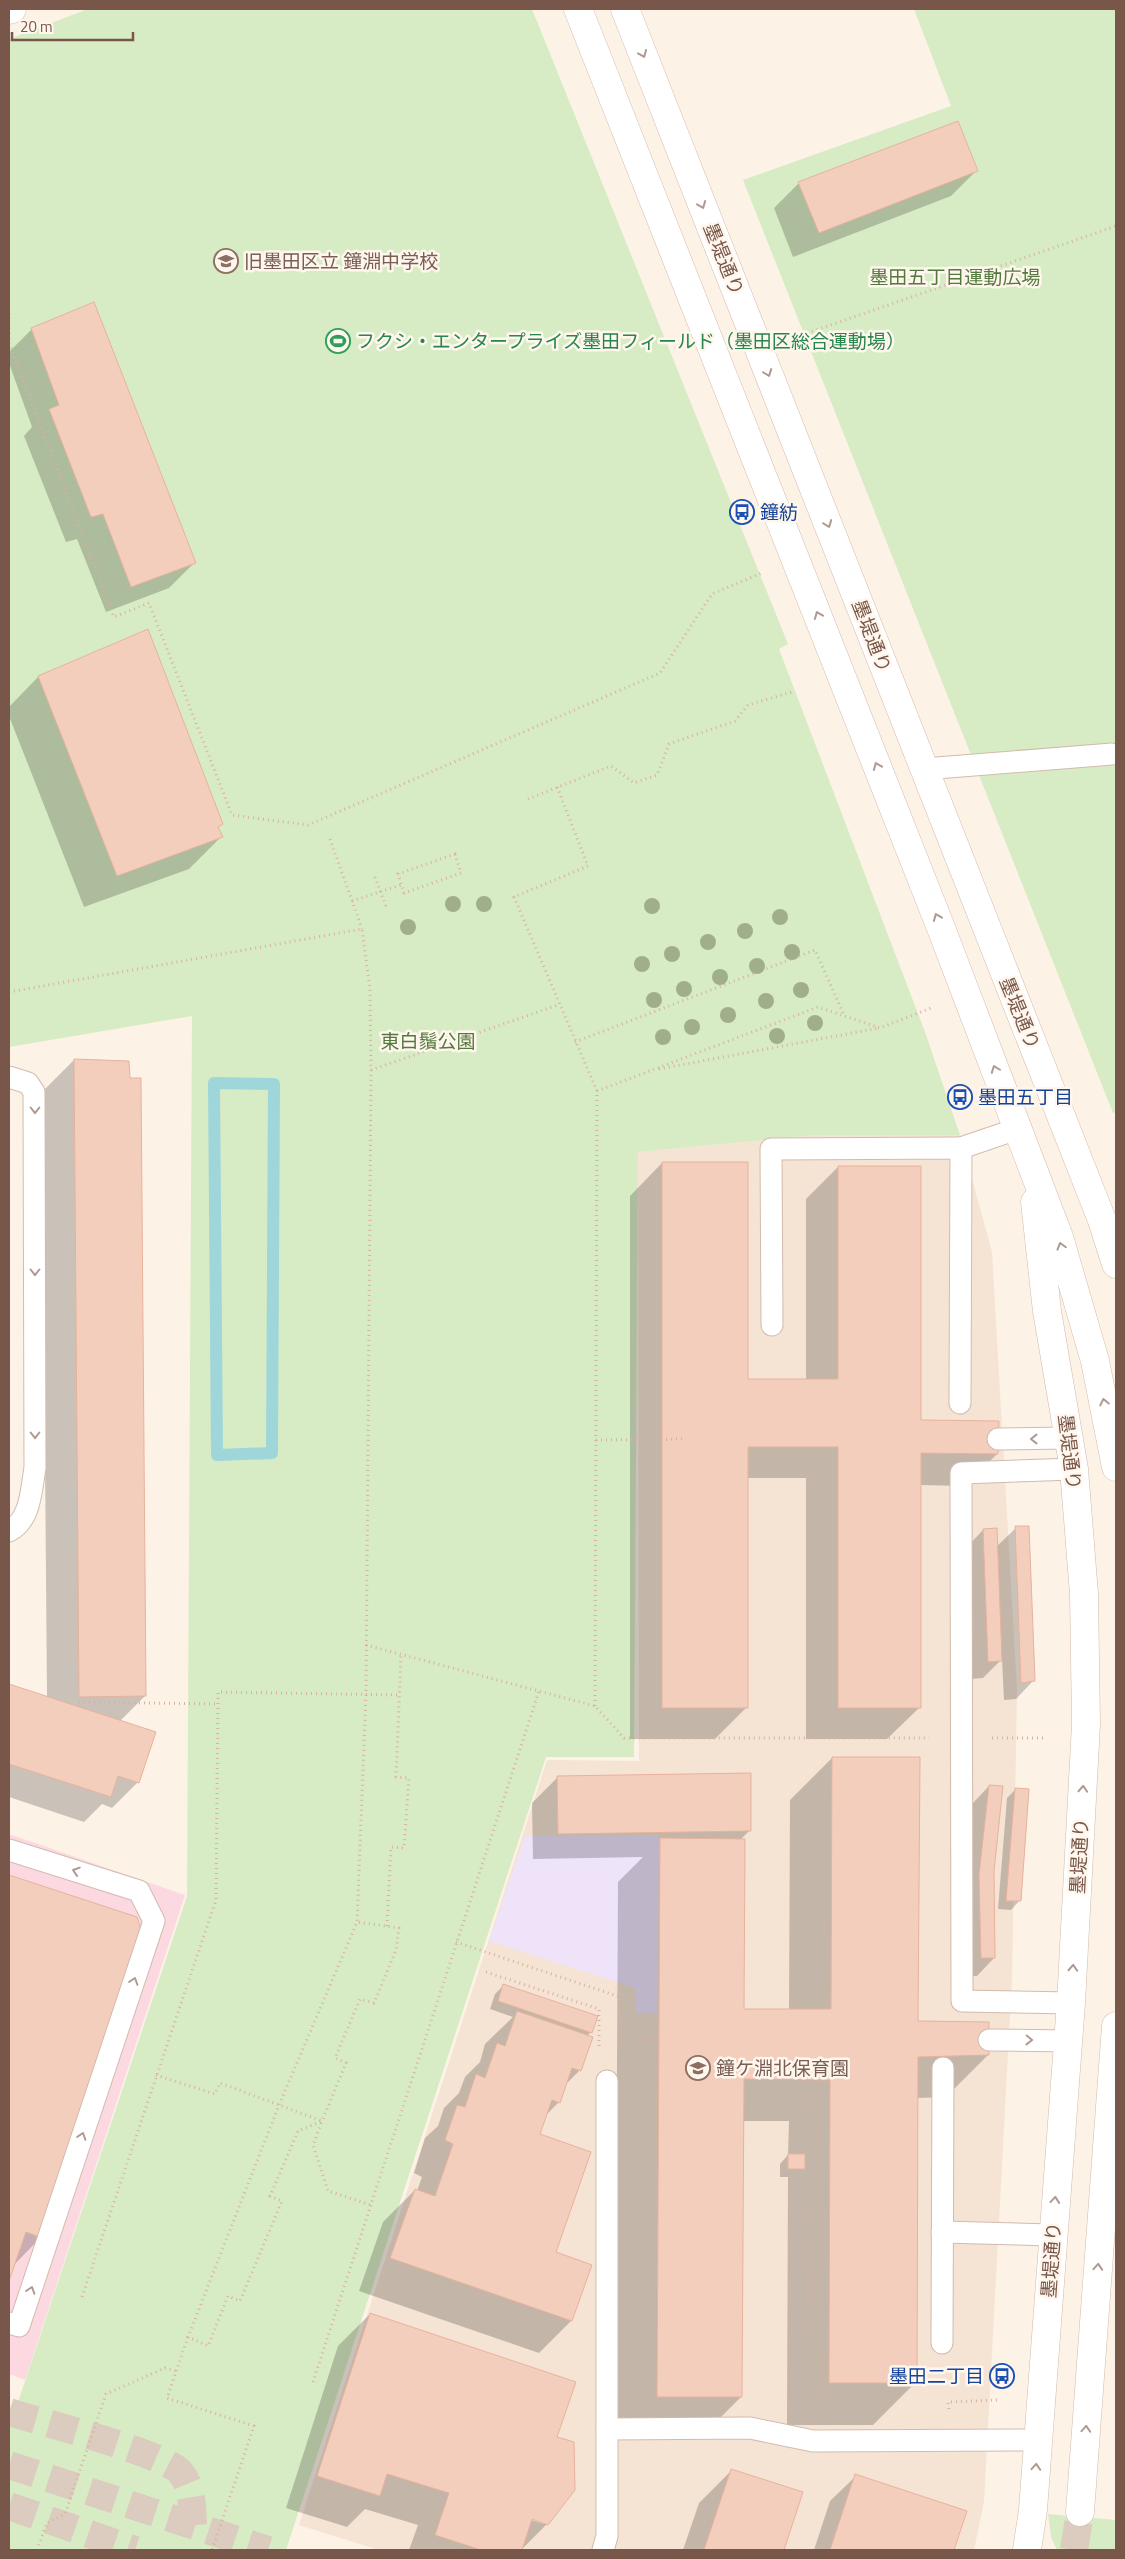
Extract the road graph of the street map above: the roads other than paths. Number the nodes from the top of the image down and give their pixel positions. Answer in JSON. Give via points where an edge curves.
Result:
{"nodes":[{"id":1,"x":578,"y":9,"type":"edge"},
{"id":2,"x":625,"y":9,"type":"edge"},
{"id":3,"x":1112,"y":754,"type":"dead end"},
{"id":4,"x":924,"y":769,"type":"junction"},
{"id":5,"x":9,"y":1077,"type":"edge"},
{"id":6,"x":1017,"y":1129,"type":"junction"},
{"id":7,"x":962,"y":1148,"type":"junction"},
{"id":8,"x":1030,"y":1164,"type":"junction"},
{"id":9,"x":1116,"y":1264,"type":"edge"},
{"id":10,"x":772,"y":1324,"type":"dead end"},
{"id":11,"x":960,"y":1403,"type":"dead end"},
{"id":12,"x":1070,"y":1438,"type":"junction"},
{"id":13,"x":998,"y":1439,"type":"dead end"},
{"id":14,"x":1116,"y":1467,"type":"edge"},
{"id":15,"x":1074,"y":1469,"type":"junction"},
{"id":16,"x":9,"y":1531,"type":"edge"},
{"id":17,"x":9,"y":1850,"type":"edge"},
{"id":18,"x":1071,"y":2003,"type":"junction"},
{"id":19,"x":1116,"y":2026,"type":"edge"},
{"id":20,"x":989,"y":2040,"type":"dead end"},
{"id":21,"x":1068,"y":2041,"type":"junction"},
{"id":22,"x":943,"y":2068,"type":"dead end"},
{"id":23,"x":607,"y":2081,"type":"road end"},
{"id":24,"x":942,"y":2232,"type":"junction"},
{"id":25,"x":1052,"y":2235,"type":"junction"},
{"id":26,"x":9,"y":2323,"type":"edge"},
{"id":27,"x":942,"y":2344,"type":"dead end"},
{"id":28,"x":607,"y":2429,"type":"junction"},
{"id":29,"x":1038,"y":2440,"type":"junction"},
{"id":30,"x":1032,"y":2510,"type":"junction"},
{"id":31,"x":1080,"y":2512,"type":"tunnel mouth"},
{"id":32,"x":603,"y":2550,"type":"edge"},
{"id":33,"x":1027,"y":2550,"type":"edge"},
{"id":34,"x":1034,"y":2550,"type":"edge"}],
"edges":[{"from":6,"to":1,"type":"main road","name":"墨堤通り","one_way":true,"via":[[941,928]]},
{"from":2,"to":4,"type":"main road","name":"墨堤通り","one_way":true},
{"from":3,"to":4,"type":"lane"},
{"from":4,"to":9,"type":"main road","name":"墨堤通り","via":[[1102,1220]]},
{"from":5,"to":16,"type":"lane","one_way":true,"via":[[28,1083],[34,1092],[35,1409],[35,1468],[28,1509],[16,1528]]},
{"from":6,"to":7,"type":"lane"},
{"from":6,"to":8,"type":"main road","name":"墨堤通り"},
{"from":7,"to":10,"type":"lane","via":[[771,1149]]},
{"from":7,"to":11,"type":"lane"},
{"from":8,"to":12,"type":"main road","name":"墨堤通り","via":[[1047,1311]]},
{"from":14,"to":8,"type":"main road","name":"墨堤通り","one_way":true,"via":[[1096,1362],[1059,1237]]},
{"from":12,"to":13,"type":"lane","one_way":true},
{"from":12,"to":15,"type":"main road","name":"墨堤通り"},
{"from":18,"to":15,"type":"main road","name":"墨堤通り","one_way":true,"via":[[1086,1724],[1084,1594]]},
{"from":15,"to":18,"type":"lane","via":[[962,1473],[961,1483],[962,2001]]},
{"from":26,"to":17,"type":"lane","one_way":true,"via":[[19,2326],[154,1921],[139,1891]]},
{"from":18,"to":21,"type":"main road","name":"墨堤通り"},
{"from":31,"to":19,"type":"main road","one_way":true},
{"from":20,"to":21,"type":"lane","one_way":true},
{"from":25,"to":21,"type":"main road","name":"墨堤通り","one_way":true},
{"from":22,"to":24,"type":"lane"},
{"from":23,"to":28,"type":"lane"},
{"from":24,"to":25,"type":"lane"},
{"from":24,"to":27,"type":"lane"},
{"from":25,"to":29,"type":"main road","name":"墨堤通り"},
{"from":28,"to":29,"type":"lane","via":[[750,2428],[813,2441]]},
{"from":28,"to":32,"type":"lane","via":[[607,2536]]},
{"from":30,"to":29,"type":"main road","name":"墨堤通り","one_way":true},
{"from":30,"to":33,"type":"main road","name":"墨堤通り"},
{"from":30,"to":34,"type":"main road"}]}
